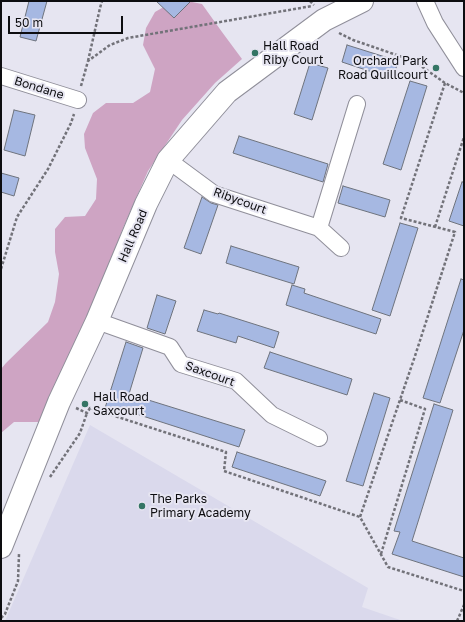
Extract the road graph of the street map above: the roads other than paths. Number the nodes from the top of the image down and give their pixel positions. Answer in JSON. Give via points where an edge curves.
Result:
{"nodes":[{"id":1,"x":362,"y":1,"type":"edge"},
{"id":2,"x":425,"y":1,"type":"edge"},
{"id":3,"x":464,"y":68,"type":"edge"},
{"id":4,"x":1,"y":76,"type":"edge"},
{"id":5,"x":78,"y":100,"type":"road end"},
{"id":6,"x":357,"y":104,"type":"dead end"},
{"id":7,"x":168,"y":160,"type":"junction"},
{"id":8,"x":319,"y":228,"type":"junction"},
{"id":9,"x":341,"y":248,"type":"dead end"},
{"id":10,"x":97,"y":321,"type":"junction"},
{"id":11,"x":320,"y":438,"type":"dead end"},
{"id":12,"x":10,"y":548,"type":"edge"}],
"edges":[{"from":1,"to":7,"type":"street","name":"Hall Road","via":[[319,12],[227,92]]},
{"from":2,"to":3,"type":"street","via":[[435,23]]},
{"from":4,"to":5,"type":"street","name":"Bondane"},
{"from":6,"to":8,"type":"street"},
{"from":7,"to":8,"type":"street","name":"Ribycourt","via":[[214,194]]},
{"from":7,"to":10,"type":"street","name":"Hall Road","via":[[146,204]]},
{"from":8,"to":9,"type":"street","name":"Ribycourt"},
{"from":10,"to":11,"type":"street","name":"Saxcourt","via":[[170,347],[181,364],[236,381],[272,415]]},
{"from":10,"to":12,"type":"street","name":"Hall Road","via":[[59,402]]}]}
